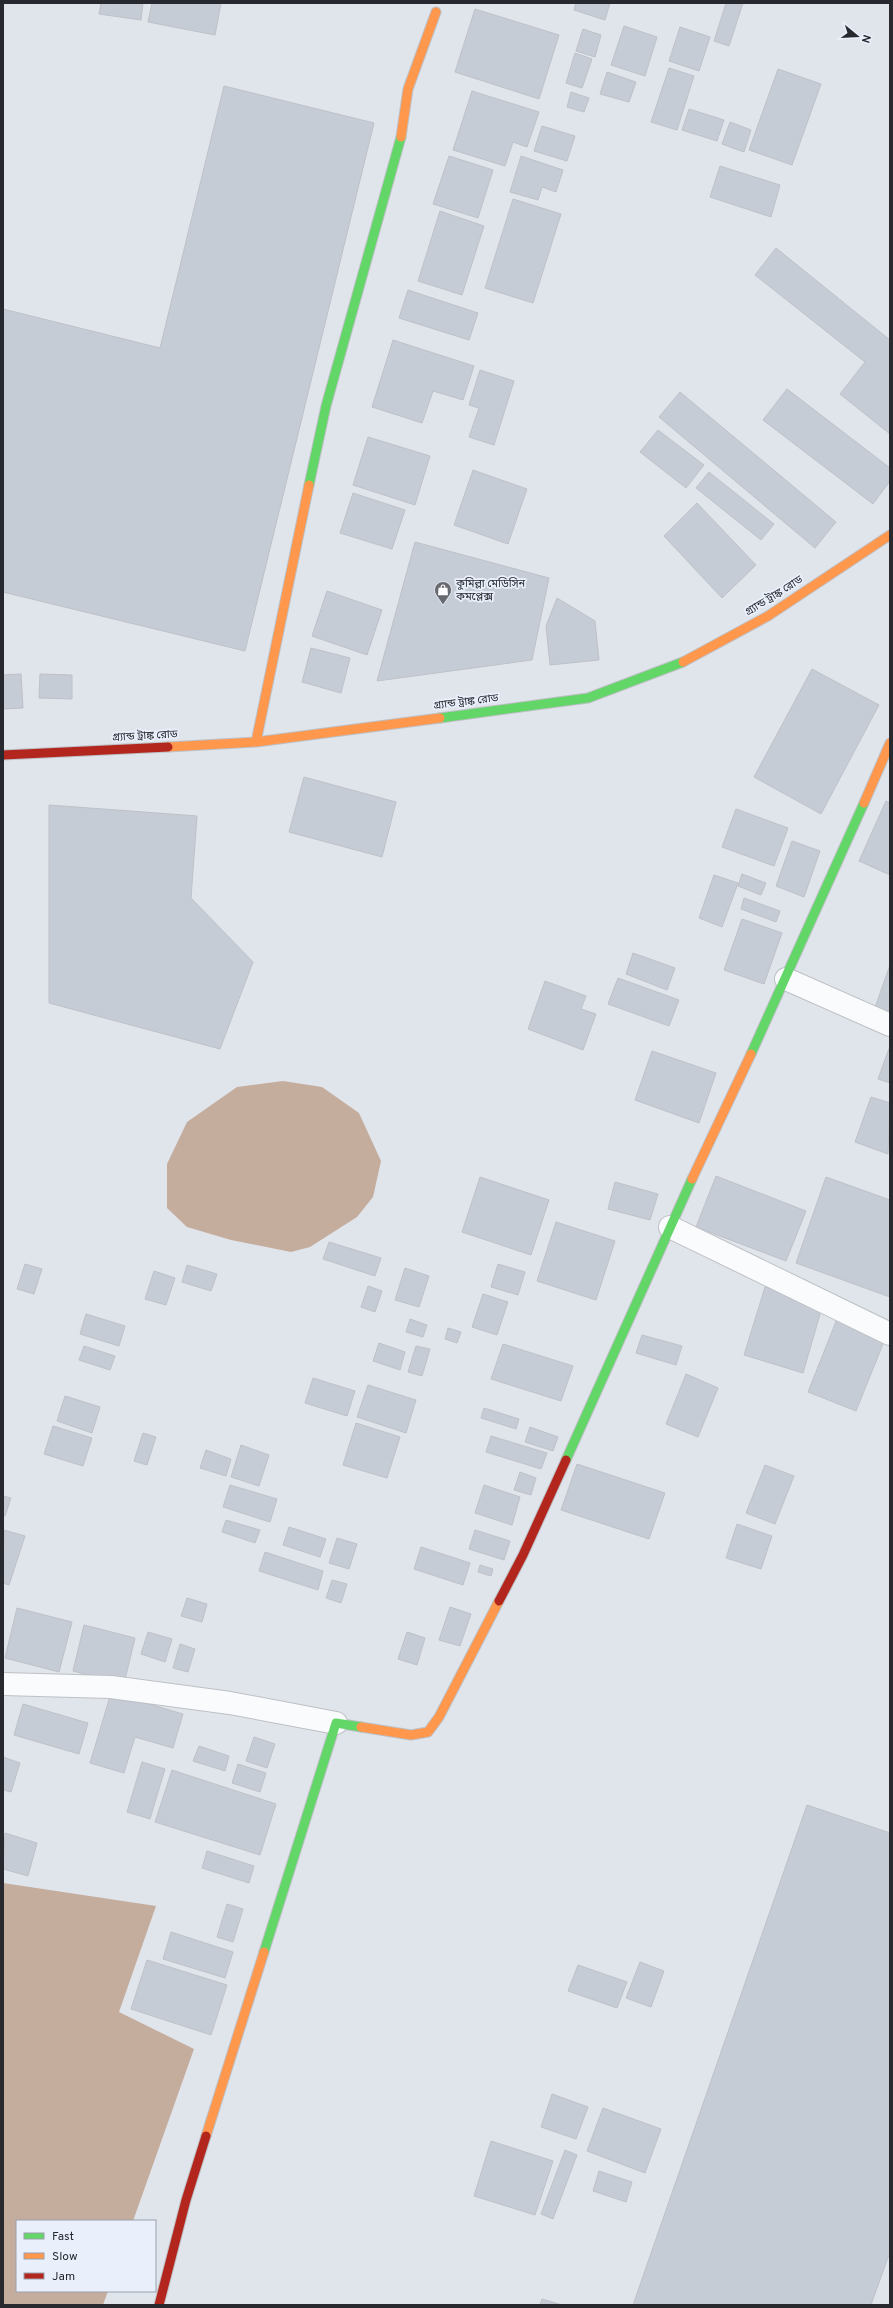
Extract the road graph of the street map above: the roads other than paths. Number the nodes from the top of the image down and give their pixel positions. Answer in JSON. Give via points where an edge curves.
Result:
{"nodes":[{"id":1,"x":436,"y":12,"type":"dead end"},
{"id":2,"x":890,"y":535,"type":"edge"},
{"id":3,"x":256,"y":742,"type":"junction"},
{"id":4,"x":890,"y":743,"type":"edge"},
{"id":5,"x":3,"y":755,"type":"edge"},
{"id":6,"x":786,"y":979,"type":"junction"},
{"id":7,"x":890,"y":1024,"type":"edge"},
{"id":8,"x":670,"y":1227,"type":"junction"},
{"id":9,"x":890,"y":1334,"type":"edge"},
{"id":10,"x":3,"y":1684,"type":"edge"},
{"id":11,"x":336,"y":1723,"type":"junction"},
{"id":12,"x":159,"y":2305,"type":"edge"}],
"edges":[{"from":1,"to":3,"type":"main road","via":[[408,89],[400,148],[326,406]]},
{"from":2,"to":3,"type":"main road","name":"গ্র্যান্ড ট্রাঙ্ক রোড","via":[[768,616],[686,661],[588,698]]},
{"from":3,"to":5,"type":"main road","name":"গ্র্যান্ড ট্রাঙ্ক রোড"},
{"from":4,"to":6,"type":"main road"},
{"from":6,"to":7,"type":"street"},
{"from":6,"to":8,"type":"main road"},
{"from":8,"to":9,"type":"street"},
{"from":8,"to":11,"type":"main road","via":[[522,1555],[439,1717],[428,1732],[411,1735]]},
{"from":10,"to":11,"type":"street","via":[[110,1687],[230,1702]]},
{"from":11,"to":12,"type":"main road","via":[[186,2200]]}]}
